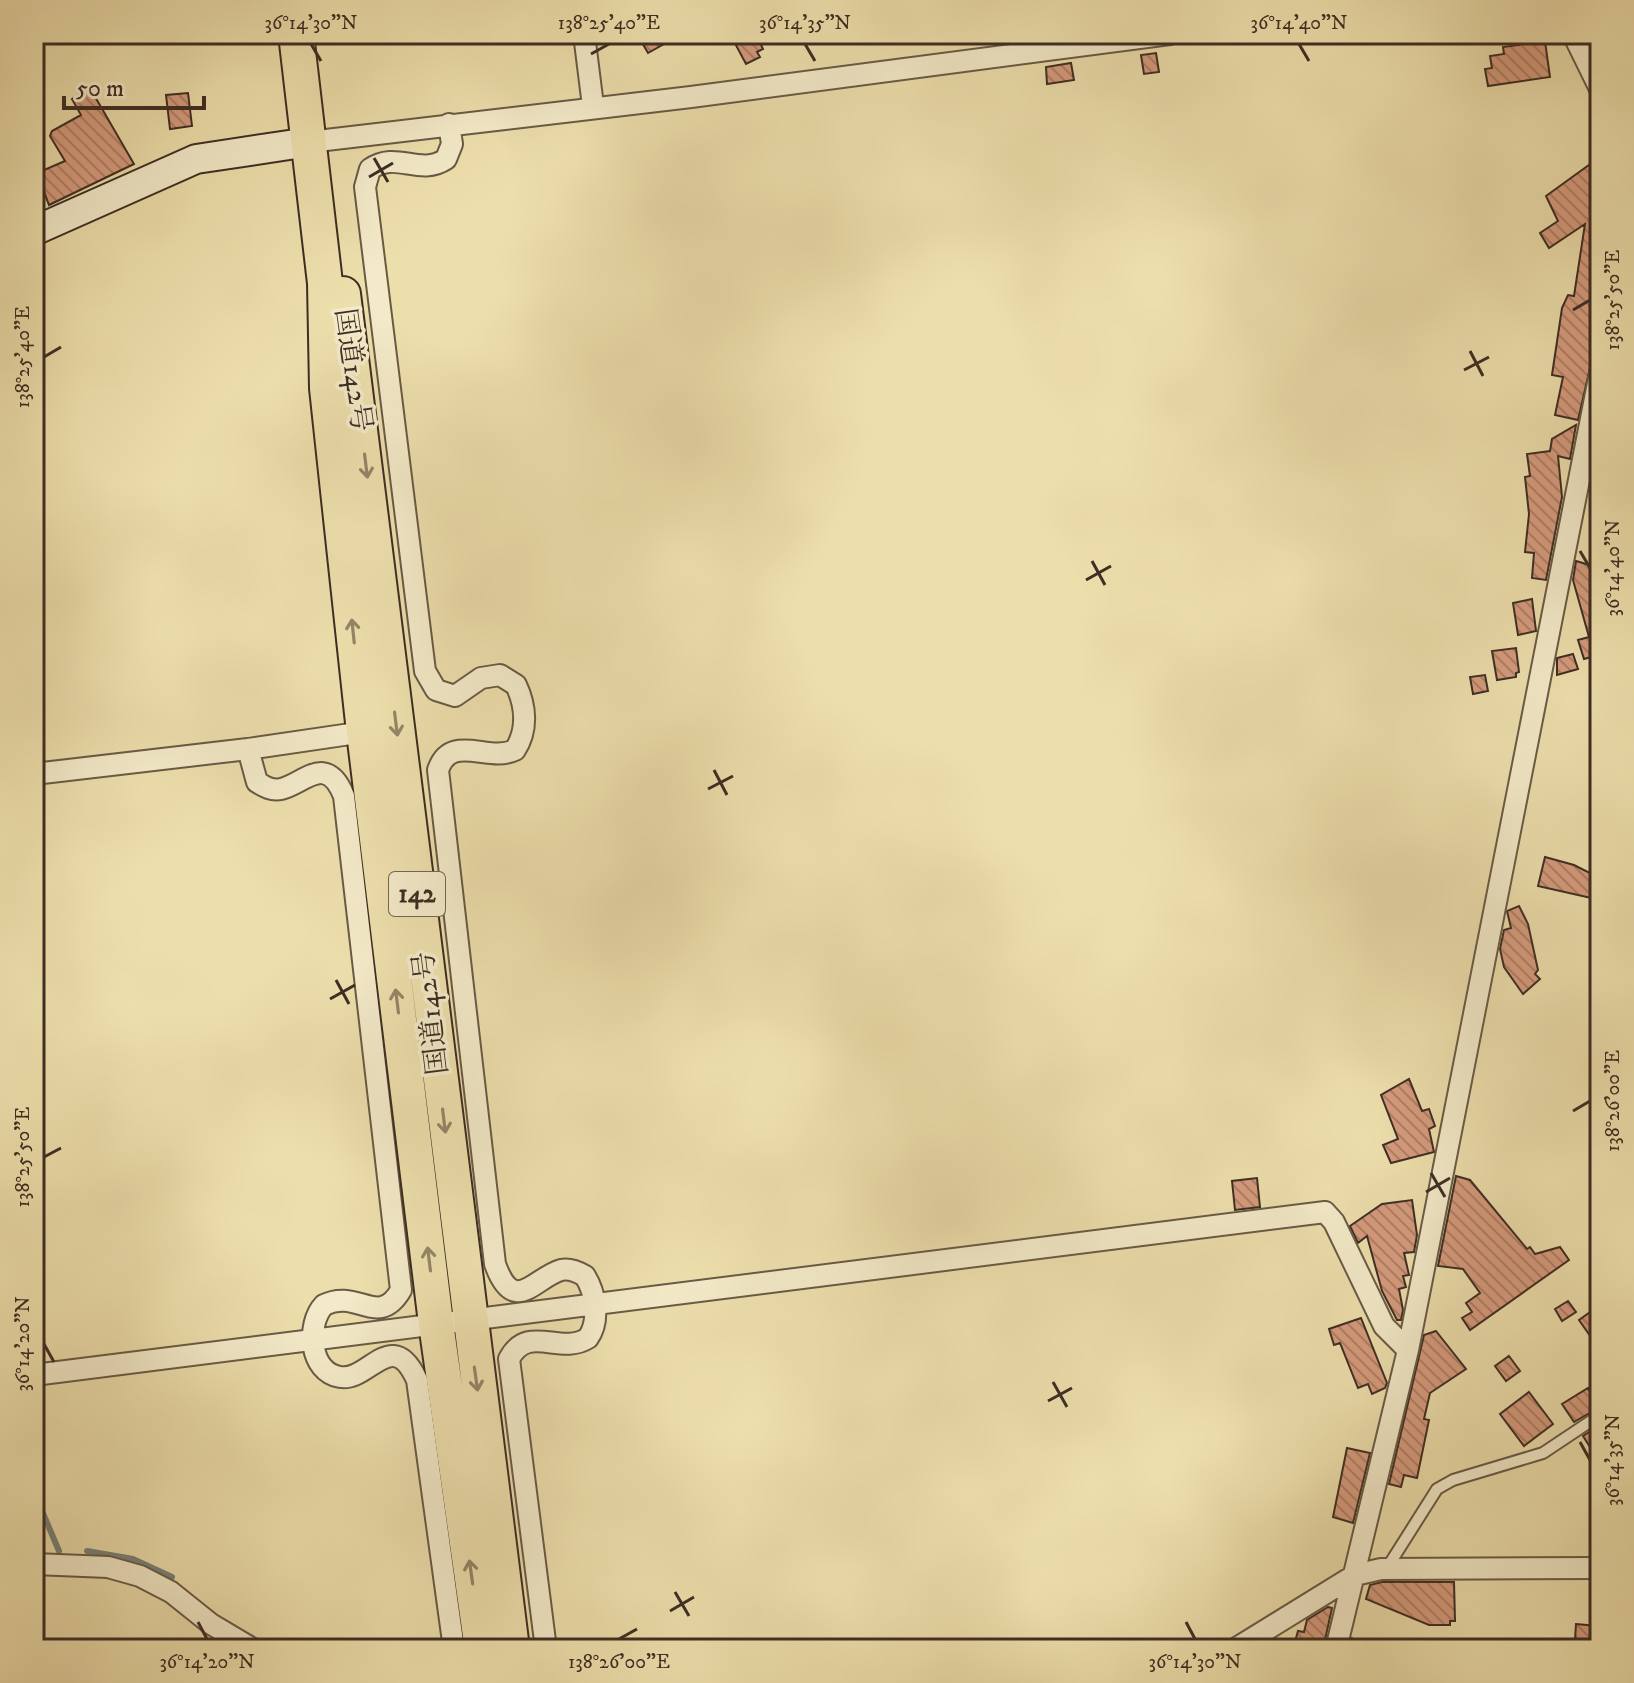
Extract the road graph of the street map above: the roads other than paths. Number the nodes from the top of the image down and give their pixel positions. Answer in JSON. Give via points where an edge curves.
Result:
{"nodes":[{"id":1,"x":296,"y":34,"type":"edge"},
{"id":2,"x":584,"y":34,"type":"edge"},
{"id":3,"x":1170,"y":34,"type":"edge"},
{"id":4,"x":1573,"y":34,"type":"edge"},
{"id":5,"x":1600,"y":89,"type":"edge"},
{"id":6,"x":593,"y":106,"type":"junction"},
{"id":7,"x":449,"y":124,"type":"junction"},
{"id":8,"x":309,"y":142,"type":"junction"},
{"id":9,"x":34,"y":231,"type":"edge"},
{"id":10,"x":1600,"y":373,"type":"edge"},
{"id":11,"x":364,"y":732,"type":"junction"},
{"id":12,"x":248,"y":749,"type":"junction"},
{"id":13,"x":34,"y":774,"type":"edge"},
{"id":14,"x":594,"y":1304,"type":"junction"},
{"id":15,"x":452,"y":1321,"type":"junction"},
{"id":16,"x":313,"y":1340,"type":"junction"},
{"id":17,"x":1408,"y":1350,"type":"junction"},
{"id":18,"x":34,"y":1375,"type":"edge"},
{"id":19,"x":1600,"y":1415,"type":"edge"},
{"id":20,"x":34,"y":1564,"type":"edge"},
{"id":21,"x":1387,"y":1568,"type":"junction"},
{"id":22,"x":1600,"y":1568,"type":"edge"},
{"id":23,"x":1355,"y":1575,"type":"junction"},
{"id":24,"x":1338,"y":1645,"type":"edge"},
{"id":25,"x":253,"y":1649,"type":"edge"},
{"id":26,"x":454,"y":1649,"type":"edge"},
{"id":27,"x":482,"y":1649,"type":"edge"},
{"id":28,"x":512,"y":1649,"type":"edge"},
{"id":29,"x":546,"y":1649,"type":"edge"},
{"id":30,"x":1235,"y":1649,"type":"edge"},
{"id":31,"x":1365,"y":1649,"type":"edge"}],
"edges":[{"from":1,"to":8,"type":"highway","name":"国道142号","number":"142"},
{"from":2,"to":6,"type":"street"},
{"from":3,"to":6,"type":"street"},
{"from":4,"to":5,"type":"street"},
{"from":6,"to":7,"type":"street"},
{"from":7,"to":8,"type":"street"},
{"from":7,"to":14,"type":"street","via":[[452,144],[446,159],[429,168],[387,160],[370,169],[365,187],[425,671],[436,690],[455,696],[481,678],[500,675],[516,685],[523,713],[525,731],[515,750],[496,756],[463,748],[446,755],[438,770],[495,1264],[506,1285],[524,1291],[560,1270],[577,1272],[591,1286]]},
{"from":8,"to":9,"type":"street","via":[[196,159]]},
{"from":11,"to":8,"type":"highway","name":"国道142号","number":"142","one_way":true,"via":[[327,388],[325,283]]},
{"from":8,"to":15,"type":"highway","name":"国道142号","number":"142","one_way":true,"via":[[327,185],[356,379]]},
{"from":10,"to":17,"type":"street"},
{"from":11,"to":12,"type":"street"},
{"from":15,"to":11,"type":"highway","name":"国道142号","number":"142","one_way":true},
{"from":12,"to":13,"type":"street"},
{"from":12,"to":16,"type":"street","via":[[257,782],[270,789],[283,789],[301,776],[327,775],[344,796],[401,1278],[401,1290],[386,1307],[373,1309],[344,1298],[324,1305],[314,1321]]},
{"from":14,"to":15,"type":"street"},
{"from":14,"to":17,"type":"street","via":[[1325,1212],[1384,1326]]},
{"from":14,"to":29,"type":"street","via":[[594,1329],[578,1344],[529,1340],[509,1359]]},
{"from":15,"to":16,"type":"street"},
{"from":27,"to":15,"type":"highway","name":"国道142号","number":"142","one_way":true},
{"from":15,"to":28,"type":"highway","name":"国道142号","number":"142","one_way":true},
{"from":16,"to":18,"type":"street"},
{"from":16,"to":26,"type":"street","via":[[330,1374],[348,1377],[389,1356],[406,1363],[417,1380]]},
{"from":17,"to":23,"type":"street"},
{"from":19,"to":21,"type":"lane","via":[[1543,1453],[1437,1489]]},
{"from":20,"to":25,"type":"street","via":[[108,1567],[140,1576]]},
{"from":21,"to":22,"type":"street"},
{"from":21,"to":23,"type":"street"},
{"from":23,"to":24,"type":"street"},
{"from":23,"to":30,"type":"street"},
{"from":24,"to":31,"type":"lane"}]}
